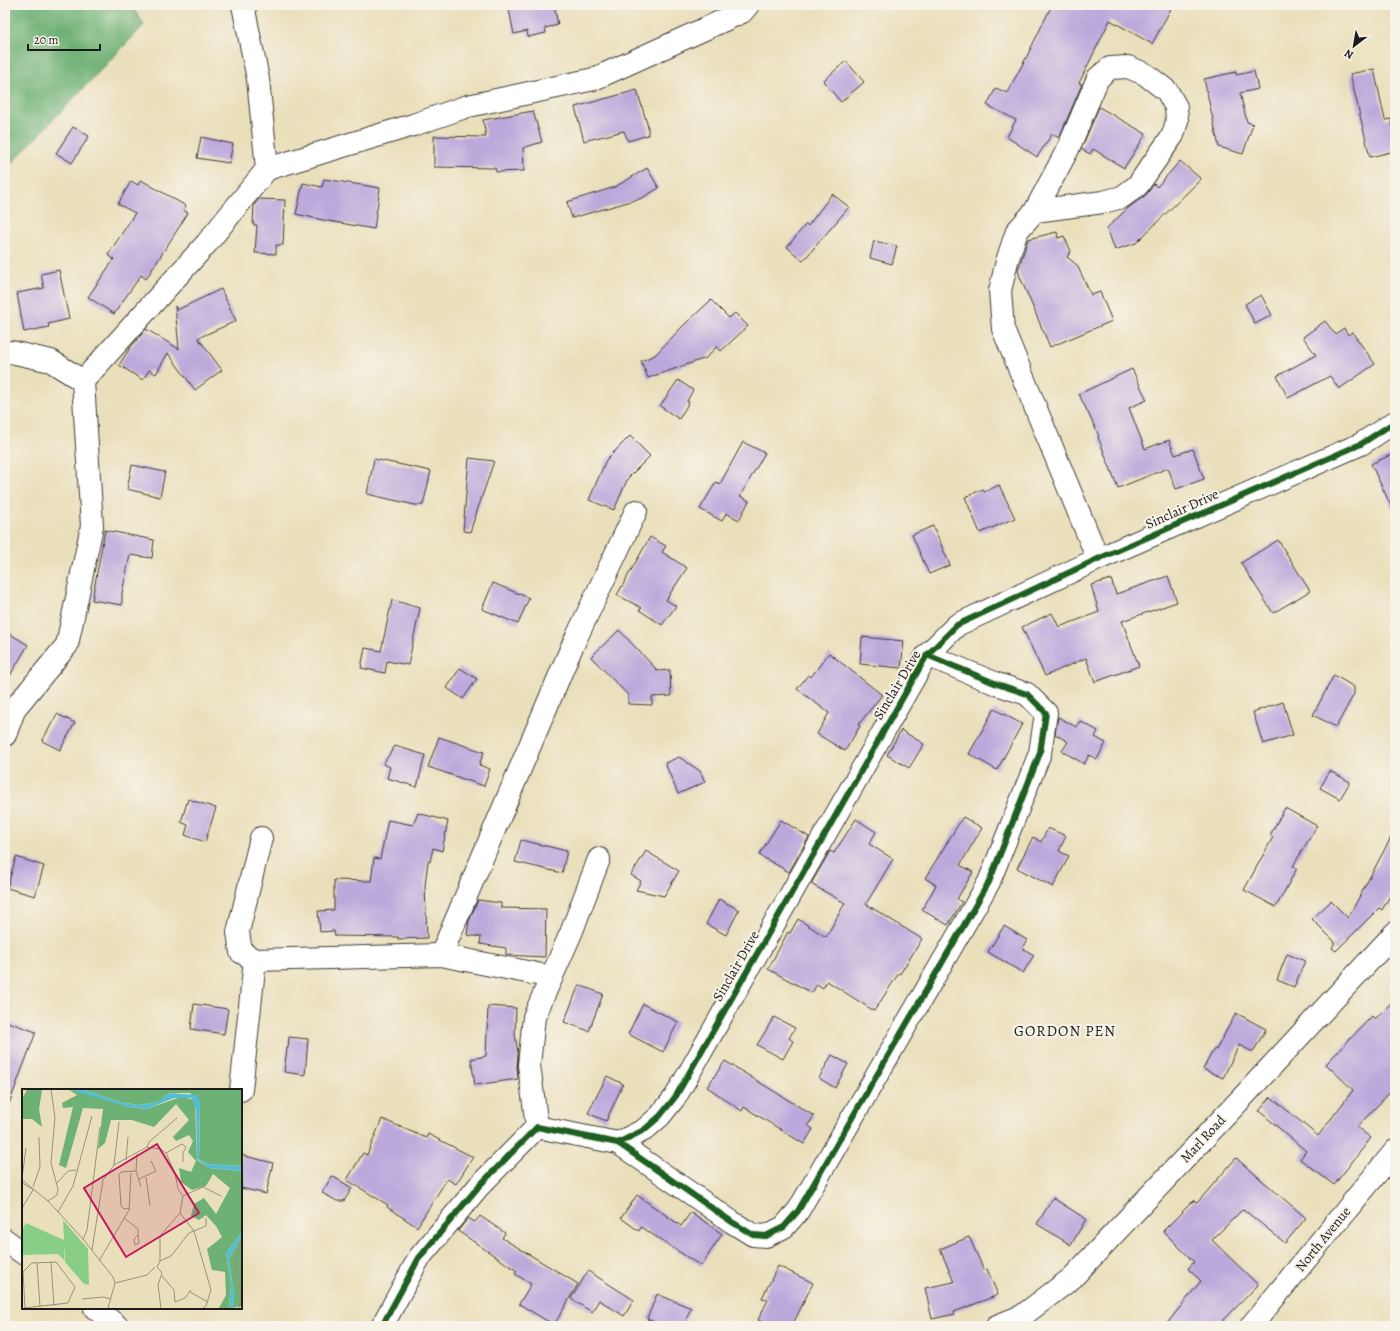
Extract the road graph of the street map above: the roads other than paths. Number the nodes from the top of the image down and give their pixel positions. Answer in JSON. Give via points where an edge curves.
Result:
{"nodes":[{"id":1,"x":243,"y":5,"type":"edge"},
{"id":2,"x":748,"y":5,"type":"edge"},
{"id":3,"x":267,"y":169,"type":"junction"},
{"id":4,"x":1035,"y":210,"type":"junction"},
{"id":5,"x":5,"y":353,"type":"edge"},
{"id":6,"x":83,"y":381,"type":"junction"},
{"id":7,"x":1395,"y":422,"type":"edge"},
{"id":8,"x":636,"y":511,"type":"dead end"},
{"id":9,"x":1098,"y":560,"type":"junction"},
{"id":10,"x":927,"y":655,"type":"junction"},
{"id":11,"x":5,"y":735,"type":"edge"},
{"id":12,"x":260,"y":838,"type":"dead end"},
{"id":13,"x":599,"y":859,"type":"dead end"},
{"id":14,"x":1395,"y":933,"type":"edge"},
{"id":15,"x":441,"y":955,"type":"junction"},
{"id":16,"x":255,"y":960,"type":"junction"},
{"id":17,"x":552,"y":977,"type":"junction"},
{"id":18,"x":241,"y":1089,"type":"edge"},
{"id":19,"x":537,"y":1127,"type":"junction"},
{"id":20,"x":618,"y":1143,"type":"junction"},
{"id":21,"x":1395,"y":1151,"type":"edge"},
{"id":22,"x":5,"y":1240,"type":"edge"},
{"id":23,"x":22,"y":1252,"type":"edge"},
{"id":24,"x":96,"y":1309,"type":"edge"},
{"id":25,"x":117,"y":1326,"type":"edge"},
{"id":26,"x":382,"y":1326,"type":"edge"},
{"id":27,"x":997,"y":1326,"type":"edge"},
{"id":28,"x":1251,"y":1326,"type":"edge"}],
"edges":[{"from":1,"to":3,"type":"street","via":[[258,79]]},
{"from":2,"to":3,"type":"street","via":[[742,12],[594,80],[468,106]]},
{"from":3,"to":6,"type":"street","via":[[207,242]]},
{"from":4,"to":4,"type":"street","via":[[1103,202],[1122,197],[1138,185],[1173,135],[1177,121],[1176,106],[1167,91],[1145,74],[1128,67],[1110,68],[1098,78],[1068,149]]},
{"from":4,"to":9,"type":"street","via":[[1017,231],[1007,260],[1000,291],[1003,329]]},
{"from":5,"to":6,"type":"street","via":[[11,352],[51,361]]},
{"from":6,"to":11,"type":"street","via":[[92,526],[67,645],[15,708]]},
{"from":7,"to":9,"type":"street","name":"Sinclair Drive","via":[[1361,444]]},
{"from":8,"to":15,"type":"street","via":[[571,650]]},
{"from":9,"to":10,"type":"street","name":"Sinclair Drive","via":[[956,625]]},
{"from":10,"to":20,"type":"street","name":"Sinclair Drive","via":[[676,1096],[660,1116],[644,1130]]},
{"from":10,"to":20,"type":"street","via":[[1027,694],[1046,713],[1040,753],[989,882],[798,1211],[784,1227],[766,1236],[753,1235]]},
{"from":12,"to":16,"type":"street","via":[[238,932],[241,952]]},
{"from":13,"to":17,"type":"street"},
{"from":14,"to":27,"type":"street","name":"Marl Road","via":[[1072,1278],[1022,1316]]},
{"from":15,"to":16,"type":"street"},
{"from":15,"to":17,"type":"street"},
{"from":16,"to":18,"type":"street"},
{"from":17,"to":19,"type":"street","via":[[534,1017],[529,1065]]},
{"from":19,"to":20,"type":"street"},
{"from":19,"to":26,"type":"street","via":[[479,1186],[419,1258]]},
{"from":21,"to":28,"type":"street","name":"North Avenue"},
{"from":22,"to":23,"type":"street"},
{"from":24,"to":25,"type":"street"}]}
